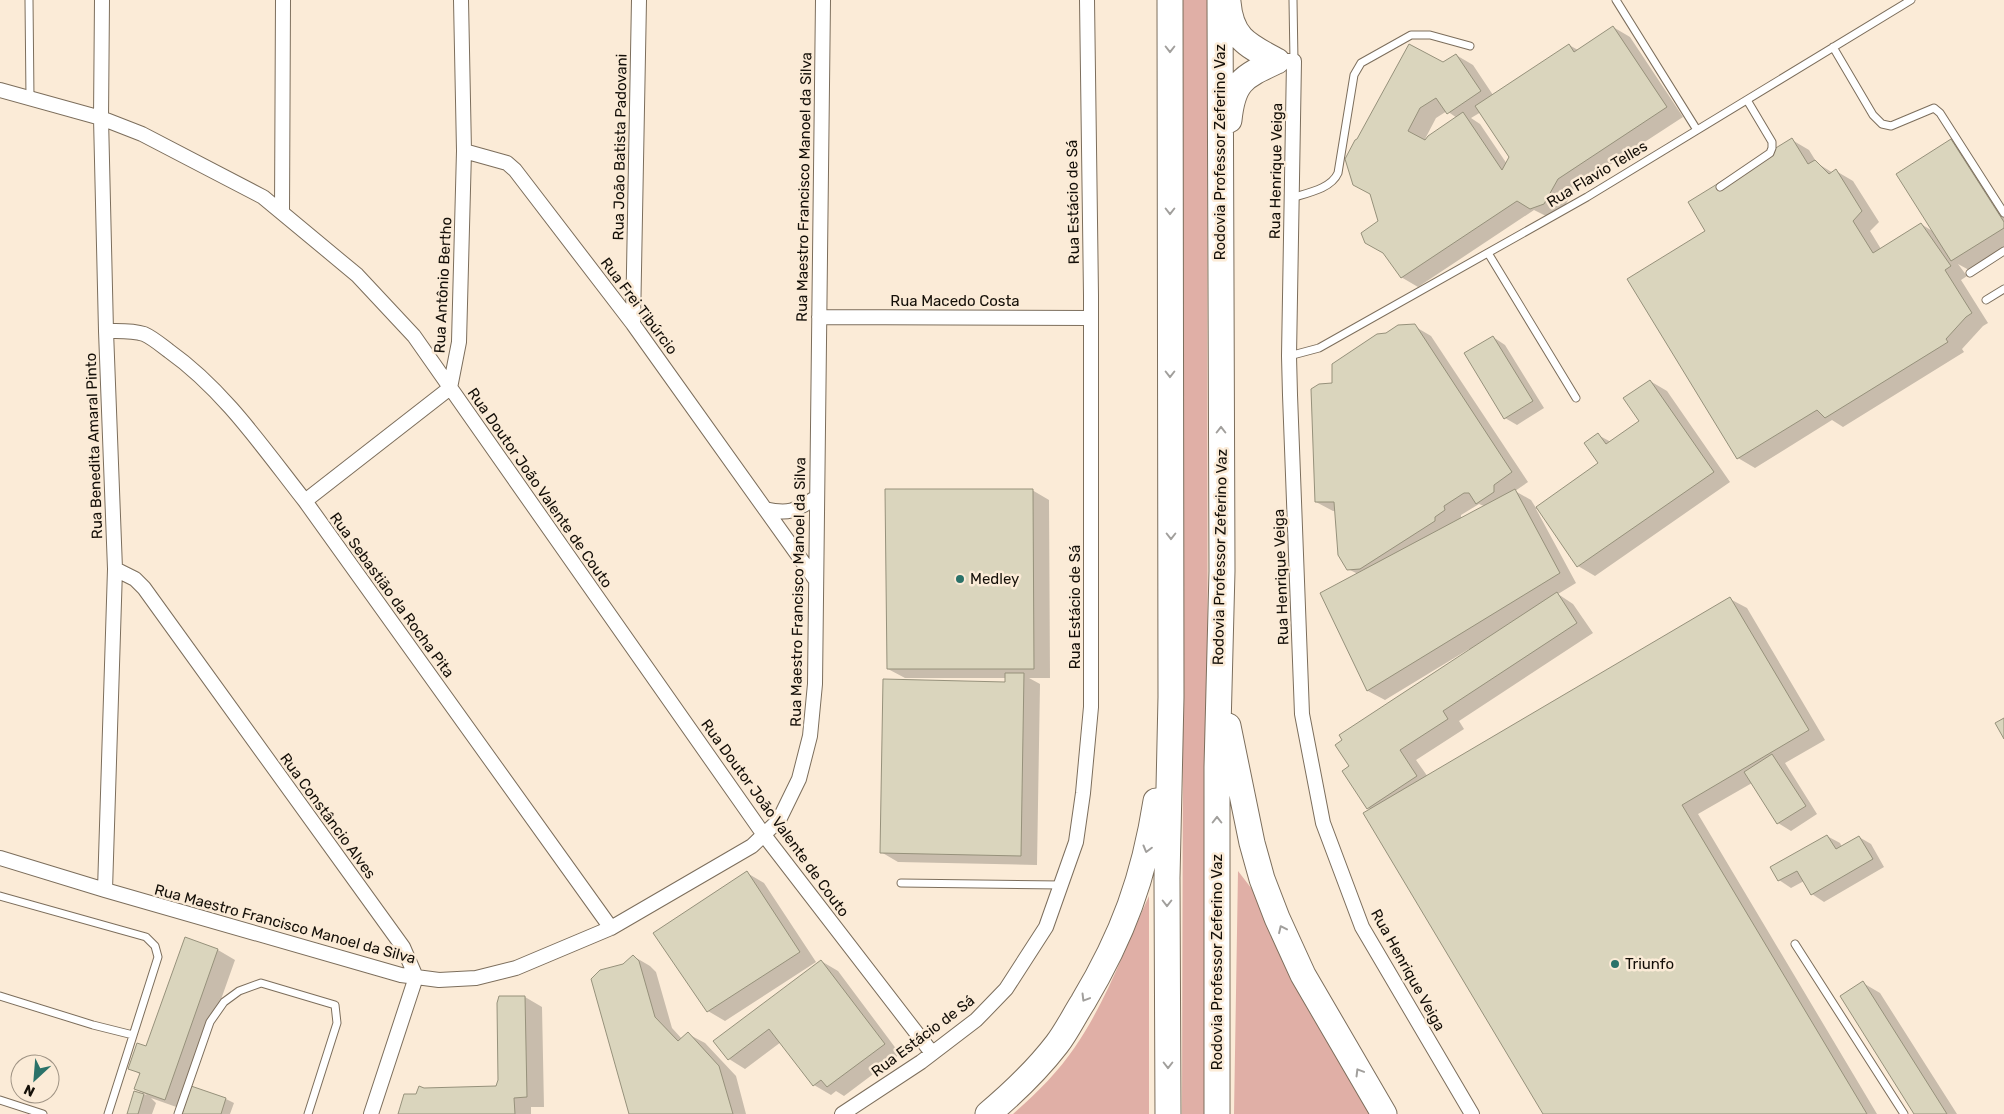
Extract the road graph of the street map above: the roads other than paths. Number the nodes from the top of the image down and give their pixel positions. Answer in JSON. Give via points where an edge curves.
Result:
{"nodes":[{"id":1,"x":29,"y":0,"type":"edge"},
{"id":2,"x":102,"y":0,"type":"edge"},
{"id":3,"x":283,"y":0,"type":"edge"},
{"id":4,"x":462,"y":0,"type":"edge"},
{"id":5,"x":639,"y":0,"type":"edge"},
{"id":6,"x":823,"y":0,"type":"edge"},
{"id":7,"x":1088,"y":0,"type":"edge"},
{"id":8,"x":1170,"y":0,"type":"edge"},
{"id":9,"x":1220,"y":0,"type":"edge"},
{"id":10,"x":1228,"y":0,"type":"edge"},
{"id":11,"x":1293,"y":0,"type":"edge"},
{"id":12,"x":1616,"y":0,"type":"edge"},
{"id":13,"x":1911,"y":0,"type":"edge"},
{"id":14,"x":1902,"y":2,"type":"edge"},
{"id":15,"x":1470,"y":46,"type":"dead end"},
{"id":16,"x":1833,"y":47,"type":"junction"},
{"id":17,"x":1285,"y":61,"type":"junction"},
{"id":18,"x":0,"y":90,"type":"edge"},
{"id":19,"x":30,"y":98,"type":"junction"},
{"id":20,"x":1747,"y":100,"type":"junction"},
{"id":21,"x":101,"y":118,"type":"junction"},
{"id":22,"x":1697,"y":130,"type":"junction"},
{"id":23,"x":464,"y":151,"type":"junction"},
{"id":24,"x":1720,"y":187,"type":"dead end"},
{"id":25,"x":1291,"y":199,"type":"junction"},
{"id":26,"x":282,"y":212,"type":"junction"},
{"id":27,"x":2004,"y":213,"type":"edge"},
{"id":28,"x":1220,"y":218,"type":"junction"},
{"id":29,"x":2004,"y":251,"type":"edge"},
{"id":30,"x":1488,"y":252,"type":"junction"},
{"id":31,"x":1970,"y":273,"type":"dead end"},
{"id":32,"x":2004,"y":289,"type":"edge"},
{"id":33,"x":1986,"y":300,"type":"dead end"},
{"id":34,"x":819,"y":317,"type":"junction"},
{"id":35,"x":1091,"y":318,"type":"junction"},
{"id":36,"x":633,"y":324,"type":"junction"},
{"id":37,"x":106,"y":331,"type":"junction"},
{"id":38,"x":1289,"y":356,"type":"junction"},
{"id":39,"x":450,"y":388,"type":"junction"},
{"id":40,"x":1576,"y":398,"type":"dead end"},
{"id":41,"x":817,"y":497,"type":"junction"},
{"id":42,"x":305,"y":501,"type":"junction"},
{"id":43,"x":765,"y":509,"type":"junction"},
{"id":44,"x":115,"y":569,"type":"junction"},
{"id":45,"x":1222,"y":572,"type":"junction"},
{"id":46,"x":815,"y":579,"type":"junction"},
{"id":47,"x":1171,"y":697,"type":"junction"},
{"id":48,"x":764,"y":834,"type":"junction"},
{"id":49,"x":0,"y":858,"type":"edge"},
{"id":50,"x":901,"y":883,"type":"dead end"},
{"id":51,"x":1062,"y":885,"type":"junction"},
{"id":52,"x":105,"y":890,"type":"junction"},
{"id":53,"x":0,"y":896,"type":"edge"},
{"id":54,"x":612,"y":928,"type":"junction"},
{"id":55,"x":1795,"y":944,"type":"dead end"},
{"id":56,"x":416,"y":977,"type":"junction"},
{"id":57,"x":0,"y":996,"type":"edge"},
{"id":58,"x":133,"y":1034,"type":"junction"},
{"id":59,"x":932,"y":1053,"type":"junction"},
{"id":60,"x":0,"y":1100,"type":"edge"},
{"id":61,"x":43,"y":1114,"type":"edge"},
{"id":62,"x":108,"y":1114,"type":"edge"},
{"id":63,"x":178,"y":1114,"type":"edge"},
{"id":64,"x":308,"y":1114,"type":"edge"},
{"id":65,"x":371,"y":1114,"type":"edge"},
{"id":66,"x":842,"y":1114,"type":"edge"},
{"id":67,"x":988,"y":1114,"type":"edge"},
{"id":68,"x":1168,"y":1114,"type":"edge"},
{"id":69,"x":1217,"y":1114,"type":"edge"},
{"id":70,"x":1384,"y":1114,"type":"edge"},
{"id":71,"x":1472,"y":1114,"type":"edge"},
{"id":72,"x":1904,"y":1114,"type":"edge"}],
"edges":[{"from":1,"to":19,"type":"lane"},
{"from":2,"to":21,"type":"street","name":"Rua Benedita Amaral Pinto"},
{"from":3,"to":26,"type":"street"},
{"from":4,"to":23,"type":"street","name":"Rua Antônio Bertho"},
{"from":5,"to":36,"type":"street","name":"Rua João Batista Padovani"},
{"from":6,"to":34,"type":"street","name":"Rua Maestro Francisco Manoel da Silva"},
{"from":7,"to":35,"type":"street","name":"Rua Estácio de Sá"},
{"from":8,"to":47,"type":"highway","one_way":true},
{"from":9,"to":28,"type":"highway","name":"Rodovia Professor Zeferino Vaz"},
{"from":10,"to":17,"type":"highway","via":[[1233,28],[1240,38],[1251,47]]},
{"from":11,"to":17,"type":"lane","name":"Rua Henrique Veiga"},
{"from":12,"to":22,"type":"lane"},
{"from":13,"to":14,"type":"lane","name":"Rua Flavio Telles"},
{"from":14,"to":16,"type":"lane","name":"Rua Flavio Telles"},
{"from":15,"to":25,"type":"lane","via":[[1430,35],[1412,35],[1361,64],[1354,75],[1335,180]]},
{"from":16,"to":20,"type":"lane","name":"Rua Flavio Telles"},
{"from":16,"to":27,"type":"lane","via":[[1882,124],[1891,126],[1934,108],[1940,113]]},
{"from":17,"to":25,"type":"street","name":"Rua Henrique Veiga"},
{"from":17,"to":28,"type":"highway","via":[[1250,74],[1242,81],[1231,101]]},
{"from":18,"to":19,"type":"street","name":"Rua Doutor João Valente de Couto"},
{"from":19,"to":21,"type":"street","name":"Rua Doutor João Valente de Couto"},
{"from":20,"to":22,"type":"lane","name":"Rua Flavio Telles"},
{"from":20,"to":24,"type":"lane","via":[[1772,142],[1772,148],[1770,153]]},
{"from":21,"to":26,"type":"street","name":"Rua Doutor João Valente de Couto","via":[[174,149],[262,197]]},
{"from":21,"to":37,"type":"street","name":"Rua Benedita Amaral Pinto"},
{"from":22,"to":30,"type":"lane","name":"Rua Flavio Telles"},
{"from":23,"to":36,"type":"street","name":"Rua Frei Tibúrcio","via":[[511,166]]},
{"from":23,"to":39,"type":"street","name":"Rua Antônio Bertho","via":[[459,342]]},
{"from":25,"to":38,"type":"street","name":"Rua Henrique Veiga"},
{"from":26,"to":39,"type":"street","name":"Rua Doutor João Valente de Couto","via":[[357,275],[414,336]]},
{"from":45,"to":28,"type":"highway","name":"Rodovia Professor Zeferino Vaz","one_way":true},
{"from":29,"to":31,"type":"lane"},
{"from":30,"to":38,"type":"lane","name":"Rua Flavio Telles","via":[[1319,348]]},
{"from":30,"to":40,"type":"lane"},
{"from":32,"to":33,"type":"lane"},
{"from":34,"to":35,"type":"street","name":"Rua Macedo Costa"},
{"from":34,"to":41,"type":"street","name":"Rua Maestro Francisco Manoel da Silva"},
{"from":35,"to":51,"type":"street","name":"Rua Estácio de Sá","via":[[1092,706],[1076,842]]},
{"from":36,"to":43,"type":"street","name":"Rua Frei Tibúrcio"},
{"from":37,"to":42,"type":"street","name":"Rua Sebastião da Rocha Pita","via":[[143,334],[192,367],[254,435]]},
{"from":37,"to":44,"type":"street","name":"Rua Benedita Amaral Pinto"},
{"from":38,"to":71,"type":"street","name":"Rua Henrique Veiga","via":[[1302,714],[1322,823],[1362,927]]},
{"from":39,"to":42,"type":"street"},
{"from":39,"to":48,"type":"street","name":"Rua Doutor João Valente de Couto"},
{"from":41,"to":43,"type":"street","via":[[800,508],[783,513]]},
{"from":41,"to":46,"type":"street","name":"Rua Maestro Francisco Manoel da Silva"},
{"from":42,"to":54,"type":"street","name":"Rua Sebastião da Rocha Pita"},
{"from":43,"to":46,"type":"street","name":"Rua Frei Tibúrcio"},
{"from":44,"to":52,"type":"street","name":"Rua Benedita Amaral Pinto"},
{"from":44,"to":56,"type":"street","name":"Rua Constâncio Alves","via":[[144,588],[403,947]]},
{"from":69,"to":45,"type":"highway","name":"Rodovia Professor Zeferino Vaz","one_way":true,"via":[[1217,767]]},
{"from":70,"to":45,"type":"highway","one_way":true,"via":[[1303,974],[1262,879],[1228,732]]},
{"from":46,"to":48,"type":"street","name":"Rua Maestro Francisco Manoel da Silva","via":[[815,684],[810,736],[799,779],[779,820]]},
{"from":47,"to":67,"type":"highway","one_way":true,"via":[[1150,839],[1120,932],[1058,1043],[1023,1083]]},
{"from":47,"to":68,"type":"highway","one_way":true,"via":[[1167,878]]},
{"from":48,"to":54,"type":"street","name":"Rua Maestro Francisco Manoel da Silva","via":[[752,846]]},
{"from":48,"to":59,"type":"street","name":"Rua Doutor João Valente de Couto"},
{"from":49,"to":52,"type":"street","name":"Rua Maestro Francisco Manoel da Silva"},
{"from":50,"to":51,"type":"lane"},
{"from":51,"to":59,"type":"street","name":"Rua Estácio de Sá","via":[[1046,927],[1006,989],[976,1020]]},
{"from":52,"to":56,"type":"street","name":"Rua Maestro Francisco Manoel da Silva"},
{"from":53,"to":58,"type":"lane","via":[[146,937],[156,946],[158,957]]},
{"from":54,"to":56,"type":"street","name":"Rua Maestro Francisco Manoel da Silva","via":[[508,970],[467,978],[439,980]]},
{"from":55,"to":72,"type":"lane"},
{"from":56,"to":65,"type":"street"},
{"from":57,"to":58,"type":"lane"},
{"from":58,"to":62,"type":"lane"},
{"from":59,"to":66,"type":"street","name":"Rua Estácio de Sá"},
{"from":60,"to":61,"type":"lane"},
{"from":63,"to":64,"type":"lane","via":[[210,1022],[224,1002],[239,991],[261,983],[335,1005],[338,1023]]}]}
